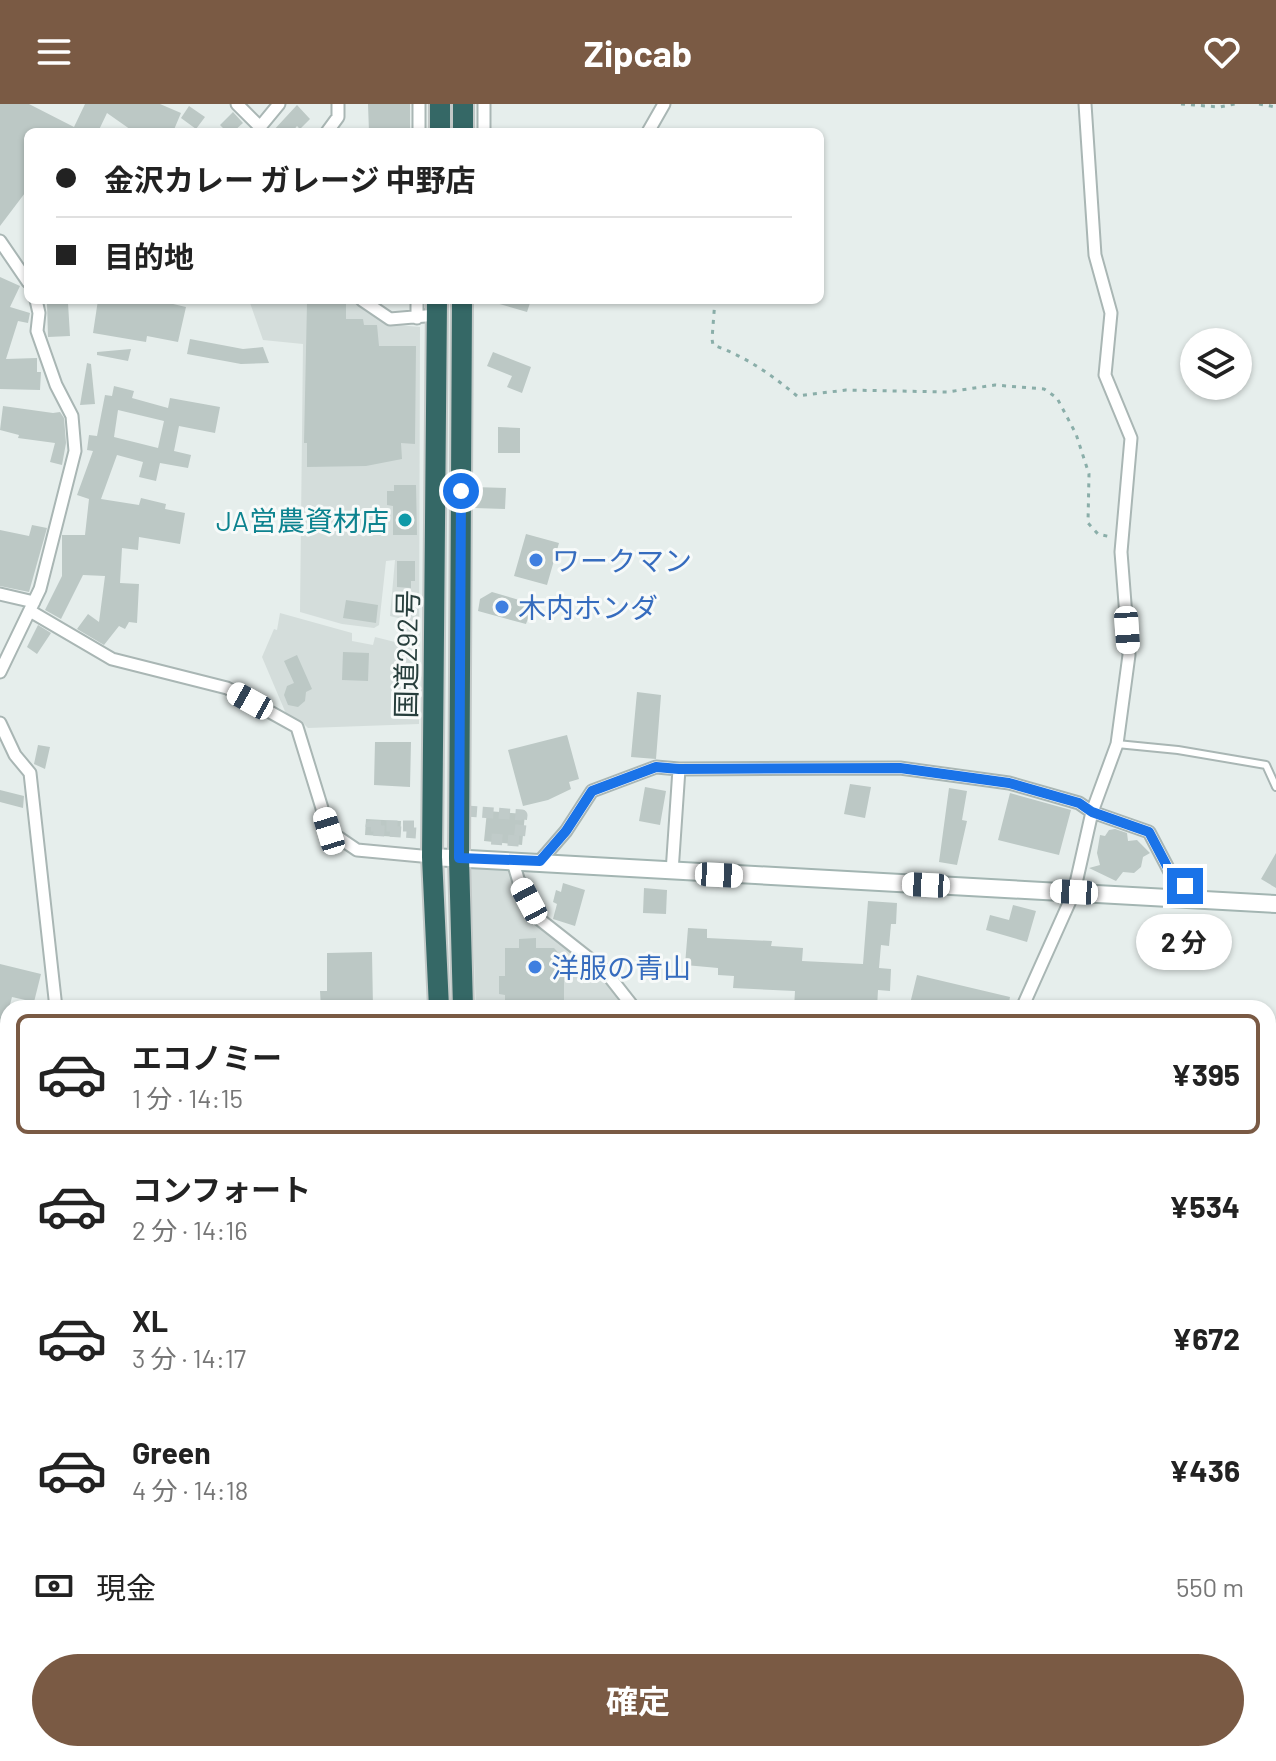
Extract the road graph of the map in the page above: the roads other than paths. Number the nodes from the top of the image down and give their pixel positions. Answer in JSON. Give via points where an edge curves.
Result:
{"nodes":[{"id":1,"x":237,"y":104,"type":"edge"},
{"id":2,"x":279,"y":104,"type":"edge"},
{"id":3,"x":338,"y":104,"type":"edge"},
{"id":4,"x":419,"y":104,"type":"edge"},
{"id":5,"x":440,"y":104,"type":"edge"},
{"id":6,"x":463,"y":104,"type":"edge"},
{"id":7,"x":484,"y":104,"type":"edge"},
{"id":8,"x":664,"y":104,"type":"edge"},
{"id":9,"x":1085,"y":104,"type":"edge"},
{"id":10,"x":330,"y":128,"type":"edge"},
{"id":11,"x":419,"y":128,"type":"edge"},
{"id":12,"x":440,"y":128,"type":"edge"},
{"id":13,"x":463,"y":128,"type":"edge"},
{"id":14,"x":484,"y":128,"type":"edge"},
{"id":15,"x":650,"y":128,"type":"edge"},
{"id":16,"x":0,"y":241,"type":"edge"},
{"id":17,"x":24,"y":265,"type":"edge"},
{"id":18,"x":37,"y":304,"type":"edge"},
{"id":19,"x":368,"y":304,"type":"edge"},
{"id":20,"x":467,"y":304,"type":"edge"},
{"id":21,"x":431,"y":311,"type":"edge"},
{"id":22,"x":0,"y":594,"type":"edge"},
{"id":23,"x":32,"y":606,"type":"junction"},
{"id":24,"x":0,"y":672,"type":"edge"},
{"id":25,"x":0,"y":723,"type":"edge"},
{"id":26,"x":1117,"y":744,"type":"junction"},
{"id":27,"x":679,"y":769,"type":"junction"},
{"id":28,"x":1276,"y":787,"type":"edge"},
{"id":29,"x":1092,"y":812,"type":"junction"},
{"id":30,"x":432,"y":857,"type":"junction"},
{"id":31,"x":459,"y":858,"type":"junction"},
{"id":32,"x":540,"y":861,"type":"junction"},
{"id":33,"x":513,"y":862,"type":"junction"},
{"id":34,"x":672,"y":872,"type":"junction"},
{"id":35,"x":1074,"y":892,"type":"junction"},
{"id":36,"x":1200,"y":901,"type":"junction"},
{"id":37,"x":1276,"y":904,"type":"edge"},
{"id":38,"x":55,"y":1000,"type":"edge"},
{"id":39,"x":439,"y":1000,"type":"edge"},
{"id":40,"x":463,"y":1000,"type":"edge"},
{"id":41,"x":628,"y":1000,"type":"edge"},
{"id":42,"x":1026,"y":1000,"type":"edge"}],
"edges":[{"from":1,"to":2,"type":"street","via":[[260,127]]},
{"from":3,"to":10,"type":"street","via":[[338,117]]},
{"from":4,"to":11,"type":"street"},
{"from":5,"to":12,"type":"highway"},
{"from":6,"to":13,"type":"highway"},
{"from":7,"to":14,"type":"street"},
{"from":8,"to":15,"type":"street"},
{"from":9,"to":26,"type":"street","via":[[1095,255],[1111,313],[1105,375],[1131,438],[1121,552],[1129,655]]},
{"from":16,"to":17,"type":"street"},
{"from":18,"to":23,"type":"street","via":[[37,331],[72,416],[75,451]]},
{"from":19,"to":21,"type":"street","via":[[390,319]]},
{"from":20,"to":31,"type":"highway","name":"国道292号"},
{"from":21,"to":30,"type":"highway","name":"国道292号"},
{"from":22,"to":23,"type":"street"},
{"from":23,"to":24,"type":"street"},
{"from":23,"to":30,"type":"street","via":[[112,659],[227,688],[297,727],[329,831],[357,850]]},
{"from":25,"to":38,"type":"street","via":[[30,773]]},
{"from":26,"to":28,"type":"lane","via":[[1266,765]]},
{"from":26,"to":29,"type":"street"},
{"from":27,"to":29,"type":"street","via":[[900,768],[1009,783],[1079,803]]},
{"from":27,"to":32,"type":"street","via":[[656,767],[592,791]]},
{"from":27,"to":34,"type":"street"},
{"from":29,"to":35,"type":"street"},
{"from":29,"to":36,"type":"street","via":[[1149,832],[1170,872]]},
{"from":30,"to":31,"type":"street"},
{"from":30,"to":39,"type":"highway","name":"国道292号"},
{"from":31,"to":33,"type":"street"},
{"from":31,"to":40,"type":"highway","name":"国道292号"},
{"from":32,"to":33,"type":"street"},
{"from":32,"to":34,"type":"street"},
{"from":33,"to":41,"type":"street","via":[[539,919],[605,971]]},
{"from":34,"to":35,"type":"street"},
{"from":35,"to":36,"type":"street"},
{"from":35,"to":42,"type":"street"},
{"from":36,"to":37,"type":"street"}]}
